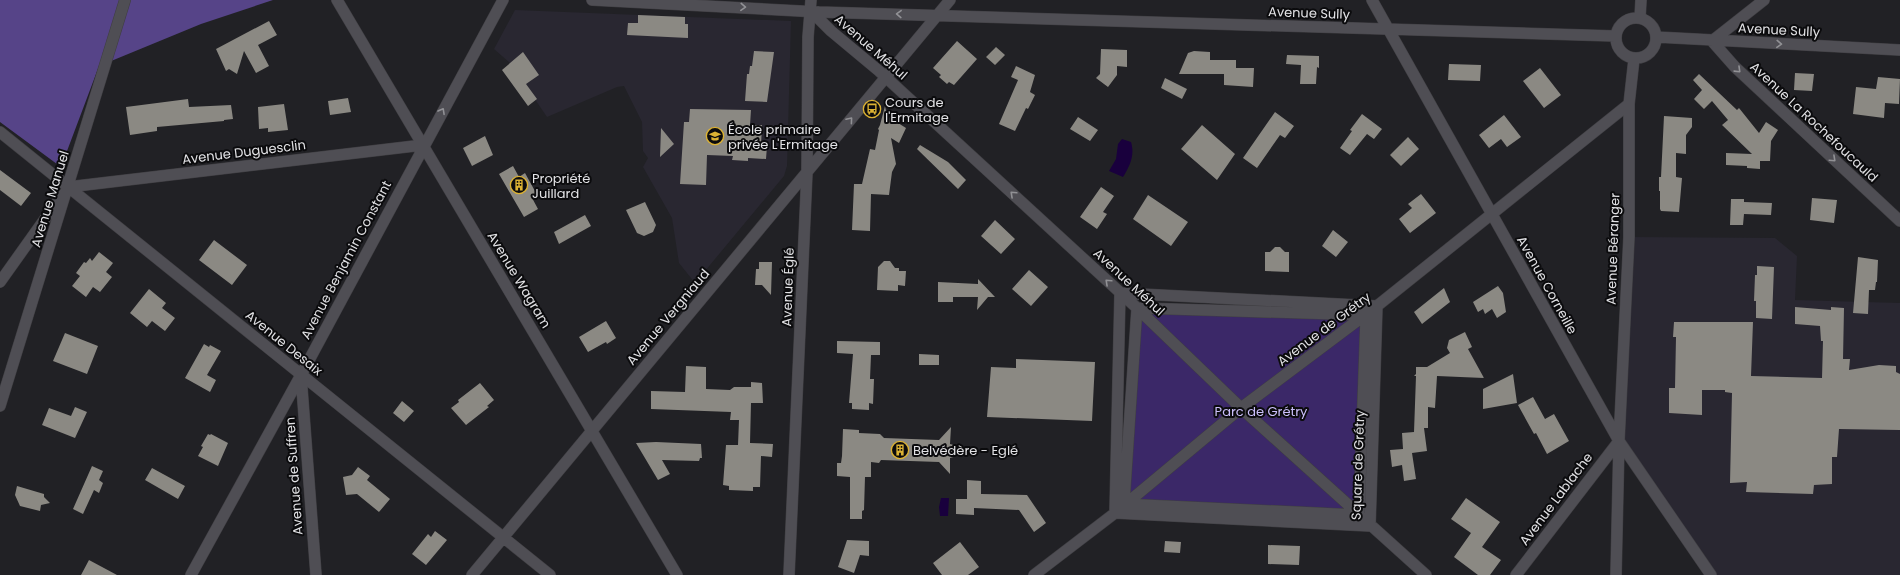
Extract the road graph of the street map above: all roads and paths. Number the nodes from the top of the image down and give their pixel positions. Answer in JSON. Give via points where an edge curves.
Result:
{"nodes":[{"id":1,"x":125,"y":0,"type":"edge"},
{"id":2,"x":337,"y":0,"type":"edge"},
{"id":3,"x":503,"y":0,"type":"edge"},
{"id":4,"x":592,"y":0,"type":"edge"},
{"id":5,"x":950,"y":0,"type":"edge"},
{"id":6,"x":1372,"y":0,"type":"edge"},
{"id":7,"x":1641,"y":0,"type":"edge"},
{"id":8,"x":1764,"y":0,"type":"edge"},
{"id":9,"x":811,"y":5,"type":"edge"},
{"id":10,"x":938,"y":15,"type":"junction"},
{"id":11,"x":1640,"y":18,"type":"junction"},
{"id":12,"x":1388,"y":29,"type":"junction"},
{"id":13,"x":1615,"y":36,"type":"junction"},
{"id":14,"x":1656,"y":37,"type":"junction"},
{"id":15,"x":1712,"y":41,"type":"junction"},
{"id":16,"x":1900,"y":50,"type":"edge"},
{"id":17,"x":1634,"y":59,"type":"junction"},
{"id":18,"x":886,"y":77,"type":"junction"},
{"id":19,"x":1629,"y":104,"type":"junction"},
{"id":20,"x":0,"y":132,"type":"edge"},
{"id":21,"x":423,"y":145,"type":"junction"},
{"id":22,"x":807,"y":172,"type":"junction"},
{"id":23,"x":68,"y":186,"type":"junction"},
{"id":24,"x":1491,"y":214,"type":"junction"},
{"id":25,"x":1900,"y":221,"type":"edge"},
{"id":26,"x":0,"y":282,"type":"edge"},
{"id":27,"x":1120,"y":293,"type":"junction"},
{"id":28,"x":1377,"y":306,"type":"junction"},
{"id":29,"x":1137,"y":308,"type":"junction"},
{"id":30,"x":1366,"y":314,"type":"junction"},
{"id":31,"x":301,"y":375,"type":"junction"},
{"id":32,"x":0,"y":406,"type":"edge"},
{"id":33,"x":1241,"y":408,"type":"junction"},
{"id":34,"x":592,"y":431,"type":"junction"},
{"id":35,"x":1619,"y":441,"type":"junction"},
{"id":36,"x":1124,"y":504,"type":"junction"},
{"id":37,"x":1115,"y":513,"type":"junction"},
{"id":38,"x":1359,"y":515,"type":"junction"},
{"id":39,"x":1370,"y":526,"type":"junction"},
{"id":40,"x":503,"y":537,"type":"junction"},
{"id":41,"x":191,"y":575,"type":"edge"},
{"id":42,"x":316,"y":575,"type":"edge"},
{"id":43,"x":472,"y":575,"type":"edge"},
{"id":44,"x":550,"y":575,"type":"edge"},
{"id":45,"x":677,"y":575,"type":"edge"},
{"id":46,"x":789,"y":575,"type":"edge"},
{"id":47,"x":1034,"y":575,"type":"edge"},
{"id":48,"x":1426,"y":575,"type":"edge"},
{"id":49,"x":1516,"y":575,"type":"edge"},
{"id":50,"x":1616,"y":575,"type":"edge"},
{"id":51,"x":1711,"y":575,"type":"edge"}],
"edges":[{"from":1,"to":23,"type":"street","name":"Avenue Manuel"},
{"from":2,"to":21,"type":"street","name":"Avenue Wagram"},
{"from":21,"to":3,"type":"street","name":"Avenue Benjamin Constant","one_way":true},
{"from":4,"to":9,"type":"street","name":"Avenue Sully","one_way":true},
{"from":5,"to":10,"type":"street","name":"Avenue Vergniaud"},
{"from":6,"to":12,"type":"street","name":"Avenue Corneille"},
{"from":7,"to":11,"type":"street"},
{"from":8,"to":15,"type":"street"},
{"from":10,"to":9,"type":"street","name":"Avenue Sully","one_way":true},
{"from":9,"to":18,"type":"street","name":"Avenue Méhul","via":[[831,31]]},
{"from":9,"to":22,"type":"street","name":"Avenue Églé","via":[[808,37]]},
{"from":10,"to":12,"type":"street","name":"Avenue Sully"},
{"from":10,"to":18,"type":"street","name":"Avenue Vergniaud"},
{"from":11,"to":13,"type":"street","via":[[1627,20],[1617,29]]},
{"from":11,"to":14,"type":"street","via":[[1651,25]]},
{"from":12,"to":13,"type":"street","name":"Avenue Sully"},
{"from":12,"to":24,"type":"street","name":"Avenue Corneille"},
{"from":13,"to":17,"type":"street","via":[[1618,49],[1627,57]]},
{"from":14,"to":15,"type":"street","name":"Avenue Sully"},
{"from":14,"to":17,"type":"street","via":[[1650,53],[1640,59]]},
{"from":15,"to":16,"type":"street","name":"Avenue Sully","one_way":true},
{"from":15,"to":25,"type":"street","name":"Avenue La Rochefoucauld","one_way":true,"via":[[1735,67]]},
{"from":17,"to":19,"type":"street","name":"Avenue Béranger"},
{"from":22,"to":18,"type":"street","name":"Avenue Vergniaud","one_way":true},
{"from":27,"to":18,"type":"street","name":"Avenue Méhul","one_way":true},
{"from":19,"to":24,"type":"street","name":"Avenue de Grétry"},
{"from":19,"to":35,"type":"street","name":"Avenue Béranger","via":[[1629,237]]},
{"from":20,"to":23,"type":"street","name":"Avenue Desaix"},
{"from":21,"to":23,"type":"street","name":"Avenue Duguesclin"},
{"from":21,"to":31,"type":"street","name":"Avenue Benjamin Constant"},
{"from":21,"to":34,"type":"street","name":"Avenue Wagram"},
{"from":22,"to":34,"type":"street","name":"Avenue Vergniaud"},
{"from":22,"to":46,"type":"street","name":"Avenue Églé"},
{"from":23,"to":26,"type":"street"},
{"from":23,"to":31,"type":"street","name":"Avenue Desaix"},
{"from":23,"to":32,"type":"street","name":"Avenue Manuel"},
{"from":24,"to":28,"type":"street","name":"Avenue de Grétry"},
{"from":24,"to":35,"type":"street","name":"Avenue Corneille"},
{"from":27,"to":28,"type":"street"},
{"from":27,"to":29,"type":"street","name":"Avenue Méhul"},
{"from":27,"to":37,"type":"street"},
{"from":28,"to":30,"type":"street","name":"Avenue de Grétry"},
{"from":28,"to":39,"type":"street","name":"Square de Grétry"},
{"from":29,"to":30,"type":"street"},
{"from":29,"to":33,"type":"street","name":"Avenue Méhul"},
{"from":29,"to":36,"type":"street"},
{"from":30,"to":33,"type":"street","name":"Avenue de Grétry"},
{"from":30,"to":38,"type":"street","name":"Square de Grétry"},
{"from":31,"to":40,"type":"street","name":"Avenue Desaix"},
{"from":31,"to":41,"type":"street","name":"Avenue Benjamin Constant"},
{"from":31,"to":42,"type":"street","name":"Avenue de Suffren"},
{"from":33,"to":36,"type":"street","name":"Avenue de Grétry"},
{"from":33,"to":38,"type":"street","name":"Avenue Méhul"},
{"from":34,"to":40,"type":"street","name":"Avenue Vergniaud"},
{"from":34,"to":45,"type":"street","name":"Avenue Wagram"},
{"from":35,"to":49,"type":"street","name":"Avenue Lablache"},
{"from":35,"to":50,"type":"street","name":"Avenue Béranger"},
{"from":35,"to":51,"type":"street","name":"Avenue Corneille"},
{"from":36,"to":37,"type":"street","name":"Avenue de Grétry"},
{"from":36,"to":38,"type":"street","name":"Square de Grétry"},
{"from":37,"to":39,"type":"street","name":"Square de Grétry"},
{"from":37,"to":47,"type":"street","name":"Avenue de Grétry"},
{"from":38,"to":39,"type":"street","name":"Avenue Méhul"},
{"from":39,"to":48,"type":"street","name":"Avenue Méhul"},
{"from":40,"to":43,"type":"street","name":"Avenue Vergniaud"},
{"from":40,"to":44,"type":"street","name":"Avenue Desaix"}]}
